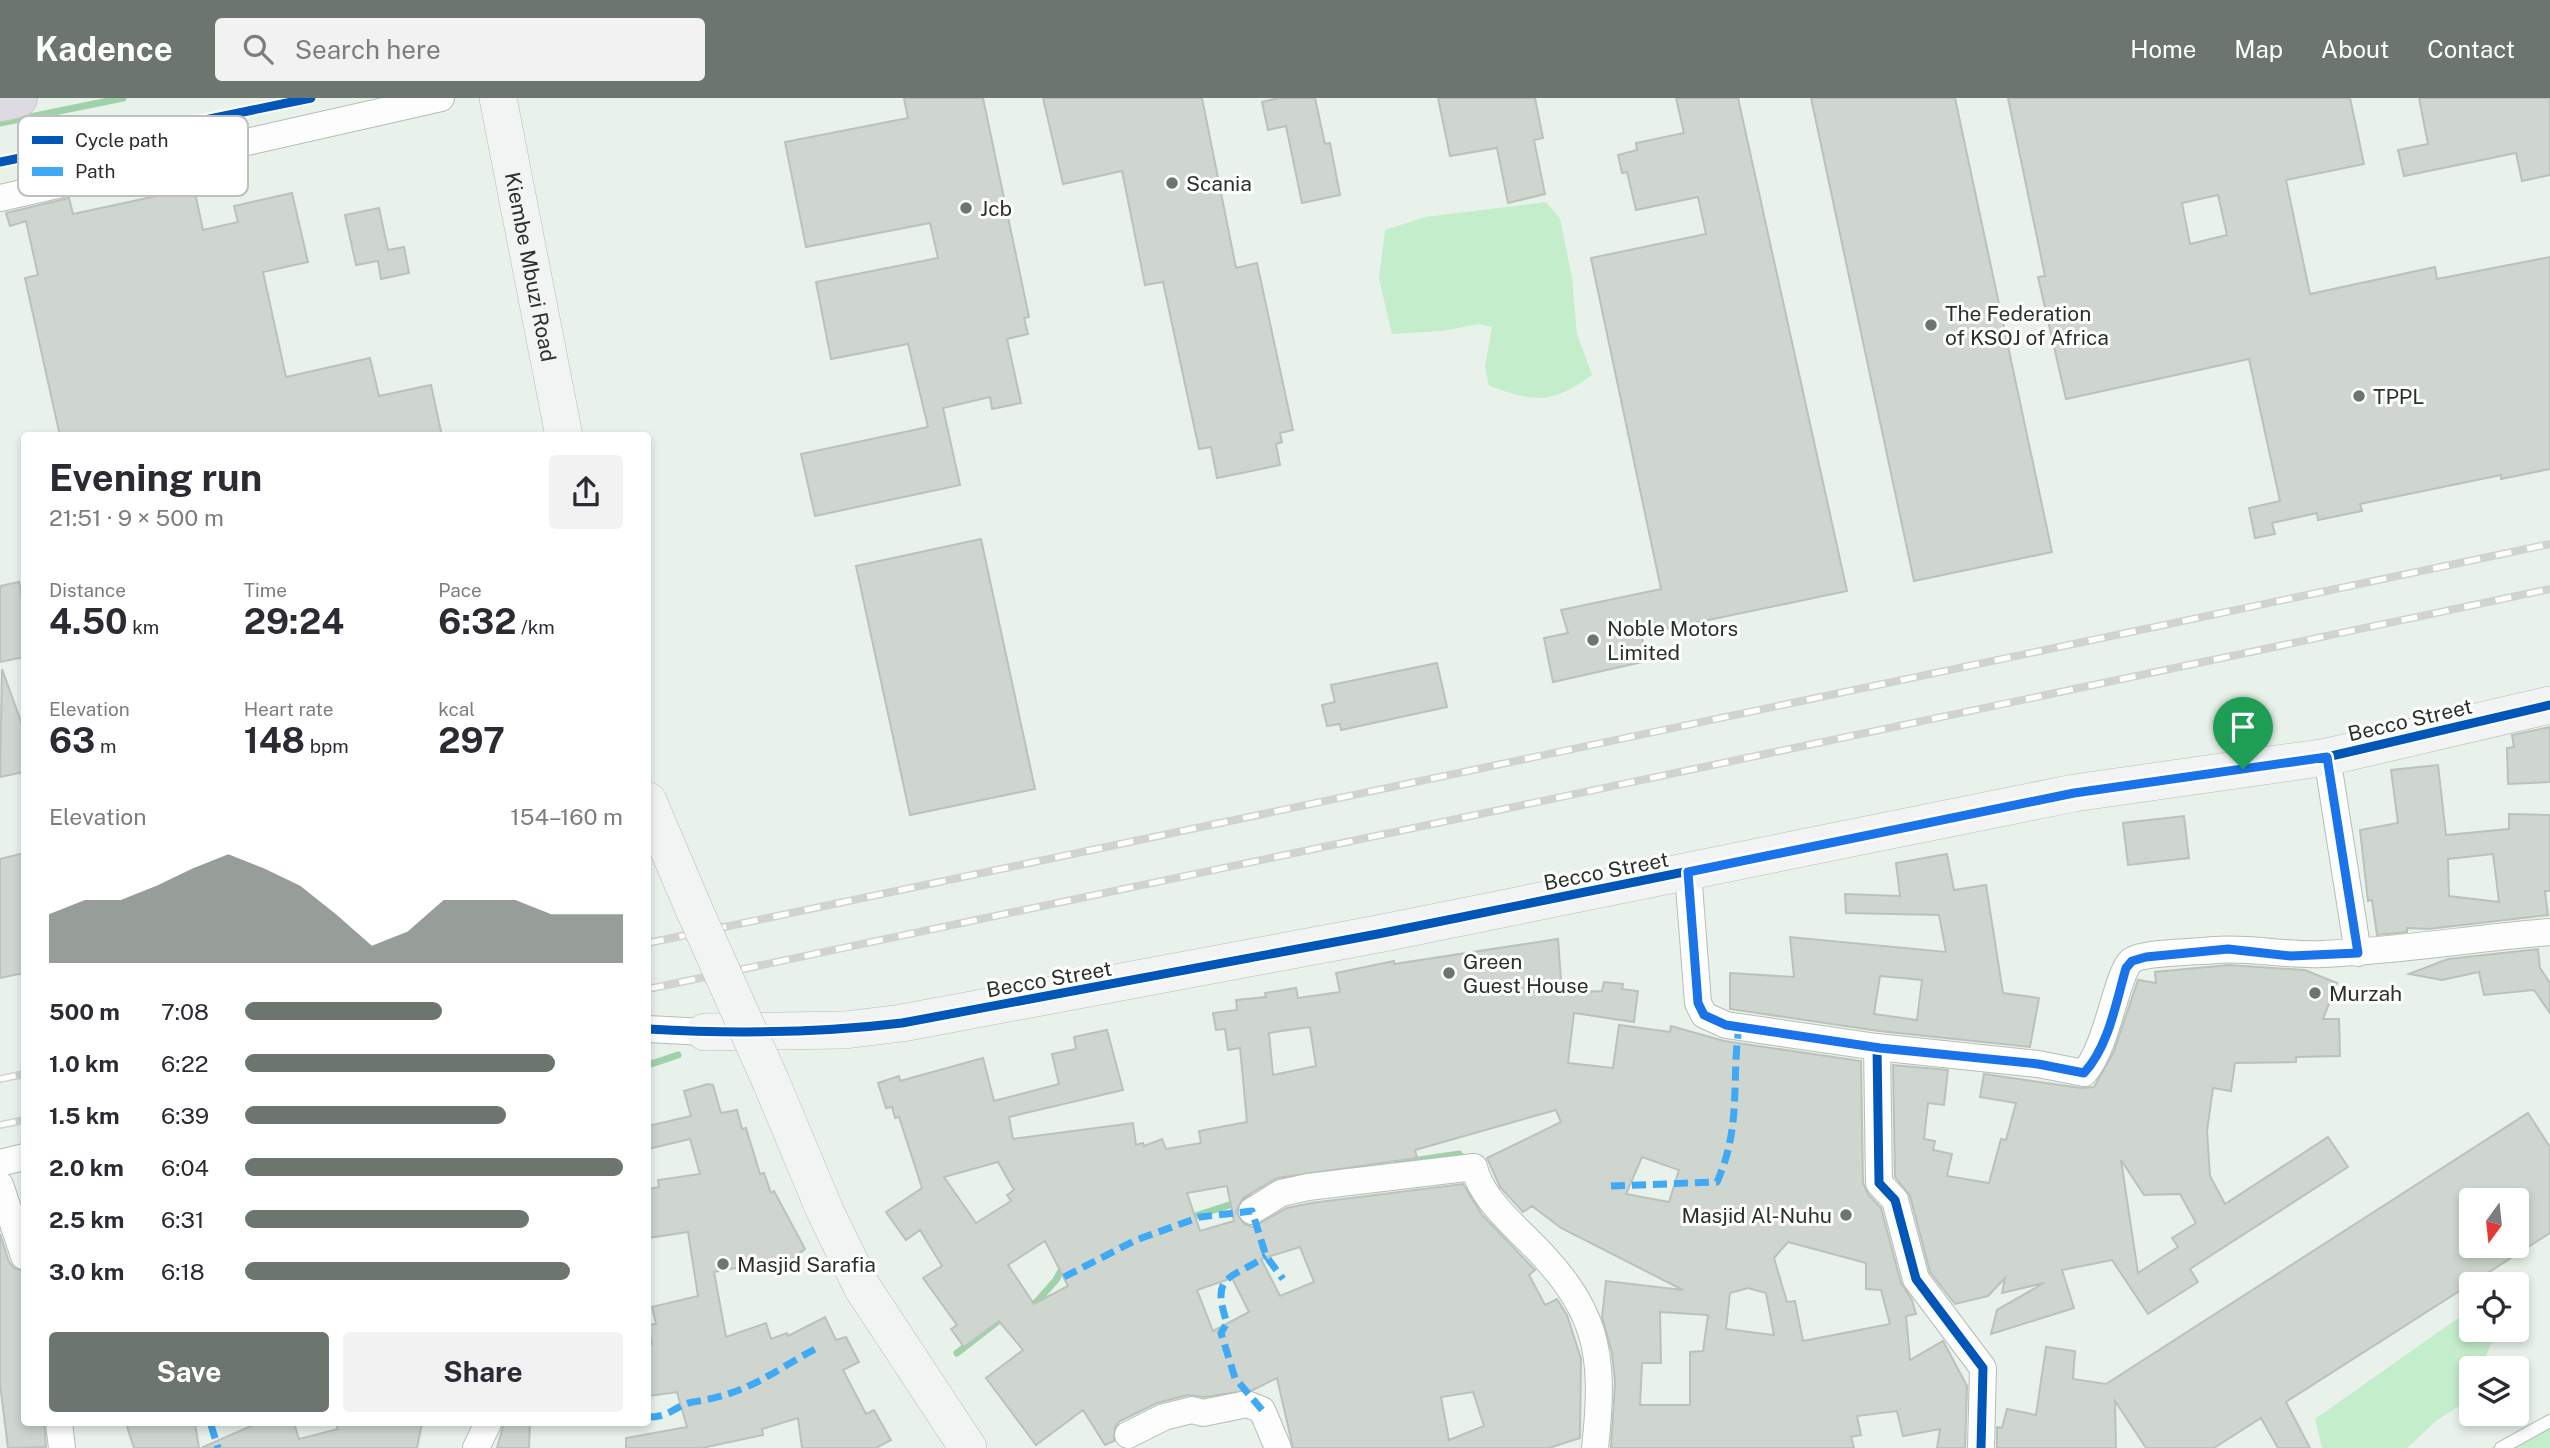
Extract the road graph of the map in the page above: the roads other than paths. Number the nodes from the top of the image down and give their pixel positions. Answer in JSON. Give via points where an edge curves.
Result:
{"nodes":[{"id":1,"x":18,"y":98,"type":"edge"},
{"id":2,"x":440,"y":98,"type":"edge"},
{"id":3,"x":498,"y":98,"type":"edge"},
{"id":4,"x":0,"y":102,"type":"edge"},
{"id":5,"x":248,"y":142,"type":"edge"},
{"id":6,"x":18,"y":194,"type":"edge"},
{"id":7,"x":0,"y":198,"type":"edge"},
{"id":8,"x":563,"y":432,"type":"edge"},
{"id":9,"x":2550,"y":705,"type":"edge"},
{"id":10,"x":2327,"y":757,"type":"junction"},
{"id":11,"x":651,"y":808,"type":"edge"},
{"id":12,"x":1688,"y":872,"type":"junction"},
{"id":13,"x":2550,"y":932,"type":"edge"},
{"id":14,"x":2358,"y":953,"type":"junction"},
{"id":15,"x":651,"y":1029,"type":"edge"},
{"id":16,"x":705,"y":1032,"type":"joint"},
{"id":17,"x":1877,"y":1048,"type":"junction"},
{"id":18,"x":21,"y":1158,"type":"edge"},
{"id":19,"x":0,"y":1163,"type":"edge"},
{"id":20,"x":0,"y":1185,"type":"edge"},
{"id":21,"x":1252,"y":1211,"type":"dead end"},
{"id":22,"x":21,"y":1247,"type":"edge"},
{"id":23,"x":2550,"y":1420,"type":"edge"},
{"id":24,"x":59,"y":1426,"type":"edge"},
{"id":25,"x":487,"y":1426,"type":"edge"},
{"id":26,"x":1128,"y":1435,"type":"dead end"},
{"id":27,"x":55,"y":1448,"type":"edge"},
{"id":28,"x":62,"y":1448,"type":"edge"},
{"id":29,"x":476,"y":1448,"type":"edge"},
{"id":30,"x":968,"y":1448,"type":"edge"},
{"id":31,"x":1278,"y":1448,"type":"edge"},
{"id":32,"x":1595,"y":1448,"type":"edge"},
{"id":33,"x":1981,"y":1448,"type":"edge"},
{"id":34,"x":2501,"y":1448,"type":"edge"}],
"edges":[{"from":1,"to":4,"type":"highway"},
{"from":2,"to":5,"type":"street"},
{"from":3,"to":8,"type":"street","name":"Kiembe Mbuzi Road"},
{"from":6,"to":7,"type":"street"},
{"from":9,"to":10,"type":"street","name":"Becco Street"},
{"from":10,"to":12,"type":"street","name":"Becco Street","via":[[2074,793]]},
{"from":10,"to":14,"type":"street"},
{"from":11,"to":30,"type":"street","bridge":true,"via":[[862,1287]]},
{"from":12,"to":16,"type":"street","name":"Becco Street","via":[[902,1023],[845,1030]]},
{"from":12,"to":17,"type":"street","via":[[1698,1003],[1704,1015],[1726,1025]]},
{"from":13,"to":14,"type":"street"},
{"from":14,"to":17,"type":"street","via":[[2291,956],[2228,949],[2132,961],[2110,1024],[2084,1073]]},
{"from":15,"to":16,"type":"street"},
{"from":17,"to":33,"type":"street","via":[[1879,1183],[1895,1200],[1916,1279],[1983,1368]]},
{"from":18,"to":19,"type":"street"},
{"from":20,"to":22,"type":"street"},
{"from":21,"to":32,"type":"street","via":[[1281,1193],[1308,1187],[1474,1167],[1500,1212],[1547,1258],[1591,1324],[1601,1396]]},
{"from":23,"to":34,"type":"lane"},
{"from":24,"to":28,"type":"street"},
{"from":25,"to":29,"type":"street"},
{"from":26,"to":31,"type":"street","via":[[1164,1417],[1247,1404],[1262,1410]]},
{"from":27,"to":28,"type":"street"}]}
